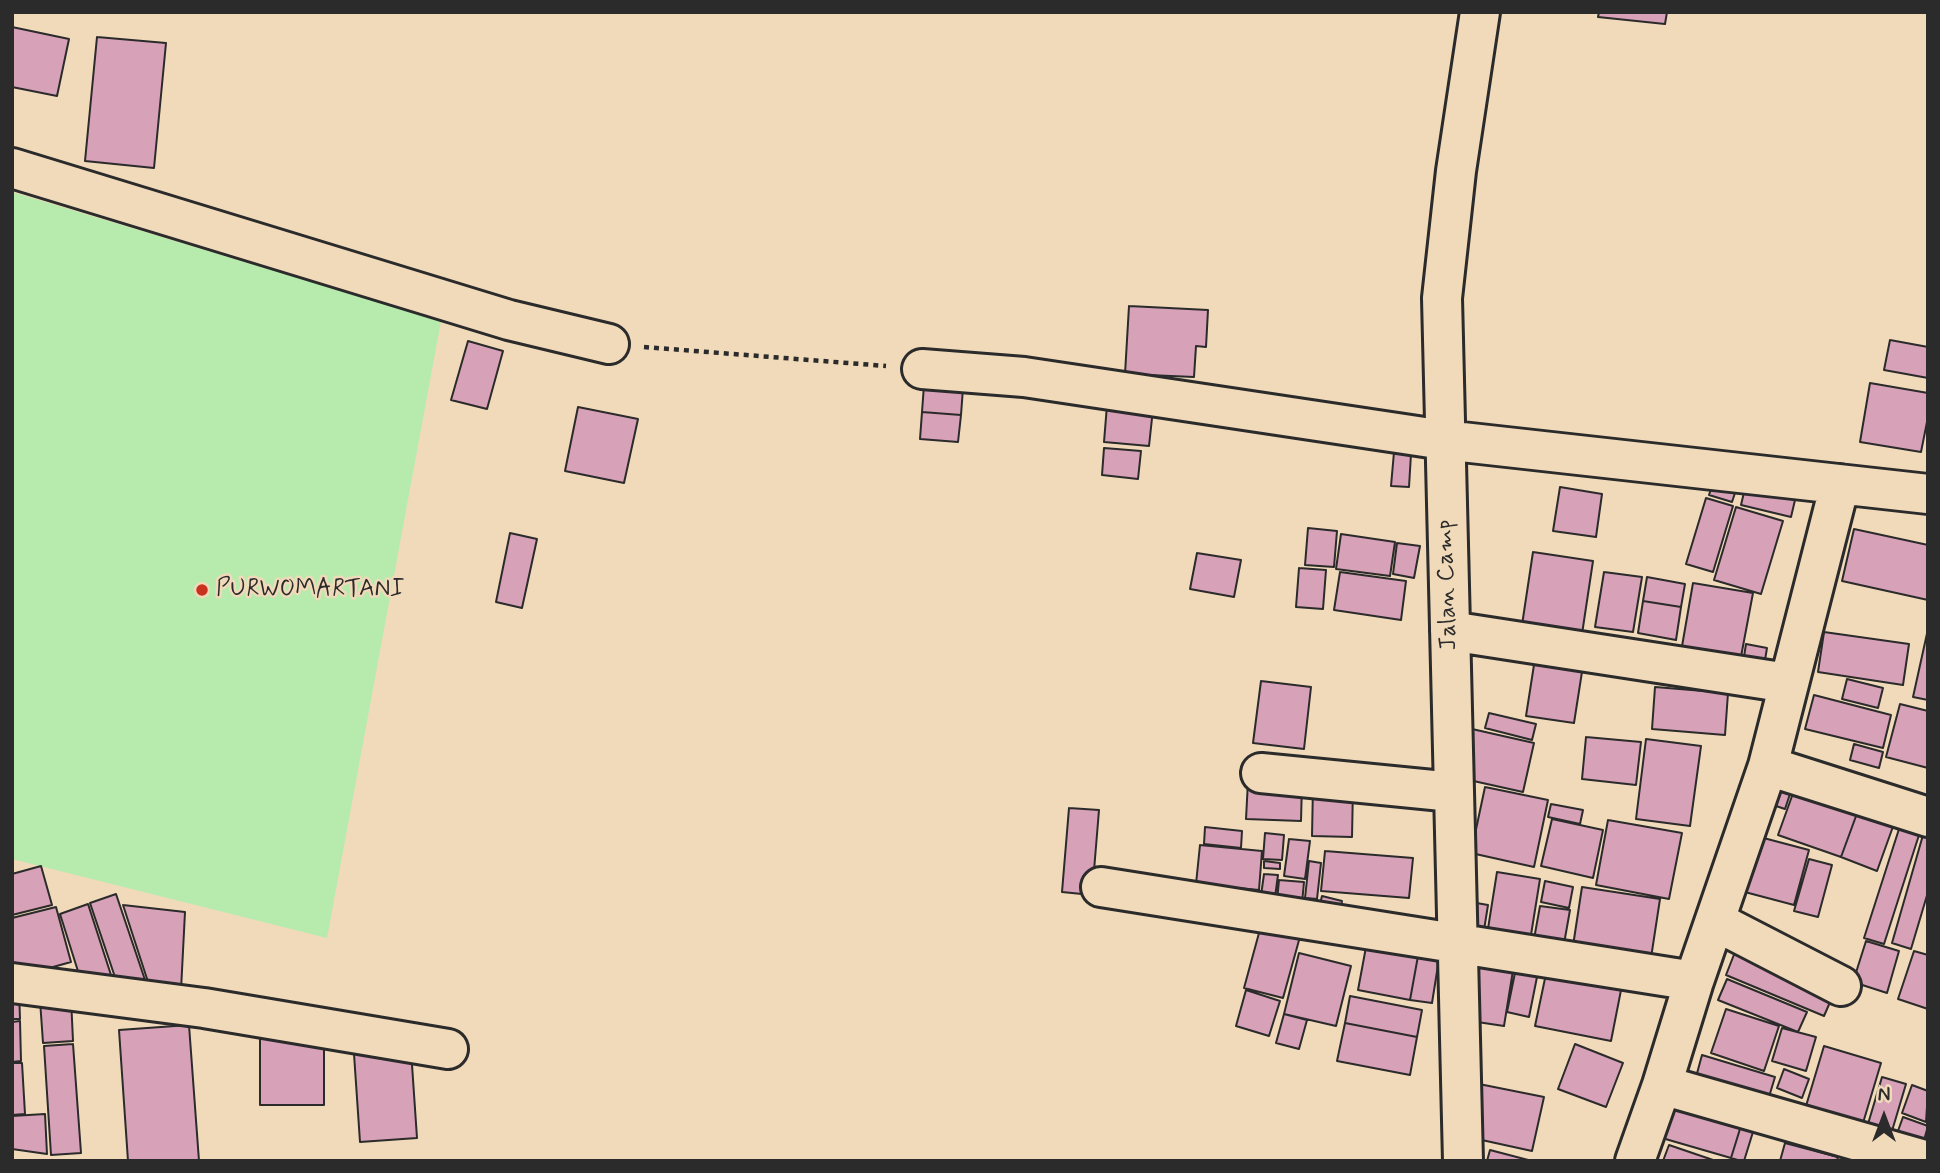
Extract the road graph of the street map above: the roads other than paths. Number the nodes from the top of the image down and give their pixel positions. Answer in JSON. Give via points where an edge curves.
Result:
{"nodes":[{"id":1,"x":1480,"y":12,"type":"edge"},
{"id":2,"x":12,"y":168,"type":"edge"},
{"id":3,"x":609,"y":344,"type":"road end"},
{"id":4,"x":922,"y":369,"type":"road end"},
{"id":5,"x":1444,"y":440,"type":"junction"},
{"id":6,"x":1840,"y":484,"type":"junction"},
{"id":7,"x":1928,"y":494,"type":"edge"},
{"id":8,"x":1450,"y":631,"type":"junction"},
{"id":9,"x":1788,"y":683,"type":"junction"},
{"id":10,"x":1768,"y":766,"type":"junction"},
{"id":11,"x":1261,"y":773,"type":"dead end"},
{"id":12,"x":1453,"y":792,"type":"junction"},
{"id":13,"x":1928,"y":817,"type":"edge"},
{"id":14,"x":1101,"y":887,"type":"dead end"},
{"id":15,"x":1715,"y":921,"type":"junction"},
{"id":16,"x":1457,"y":944,"type":"junction"},
{"id":17,"x":1694,"y":981,"type":"junction"},
{"id":18,"x":12,"y":983,"type":"edge"},
{"id":19,"x":1841,"y":986,"type":"dead end"},
{"id":20,"x":448,"y":1049,"type":"dead end"},
{"id":21,"x":1662,"y":1085,"type":"junction"},
{"id":22,"x":1463,"y":1161,"type":"edge"},
{"id":23,"x":1634,"y":1161,"type":"edge"},
{"id":24,"x":1928,"y":1161,"type":"edge"}],
"edges":[{"from":1,"to":5,"type":"street","name":"Jalan Camp","via":[[1455,171],[1442,298]]},
{"from":2,"to":3,"type":"street","via":[[509,320]]},
{"from":4,"to":5,"type":"street","via":[[1024,377]]},
{"from":5,"to":6,"type":"street"},
{"from":5,"to":8,"type":"street","name":"Jalan Camp"},
{"from":6,"to":7,"type":"street"},
{"from":6,"to":9,"type":"street"},
{"from":8,"to":9,"type":"street"},
{"from":8,"to":12,"type":"street","name":"Jalan Camp"},
{"from":9,"to":10,"type":"street"},
{"from":10,"to":13,"type":"street"},
{"from":10,"to":15,"type":"street"},
{"from":11,"to":12,"type":"street"},
{"from":12,"to":16,"type":"street","name":"Jalan Camp"},
{"from":14,"to":16,"type":"street"},
{"from":15,"to":17,"type":"street"},
{"from":15,"to":19,"type":"street"},
{"from":16,"to":17,"type":"street"},
{"from":16,"to":22,"type":"street","name":"Jalan Camp"},
{"from":17,"to":21,"type":"street"},
{"from":18,"to":20,"type":"street","via":[[204,1007]]},
{"from":21,"to":23,"type":"street"},
{"from":21,"to":24,"type":"street"}]}
